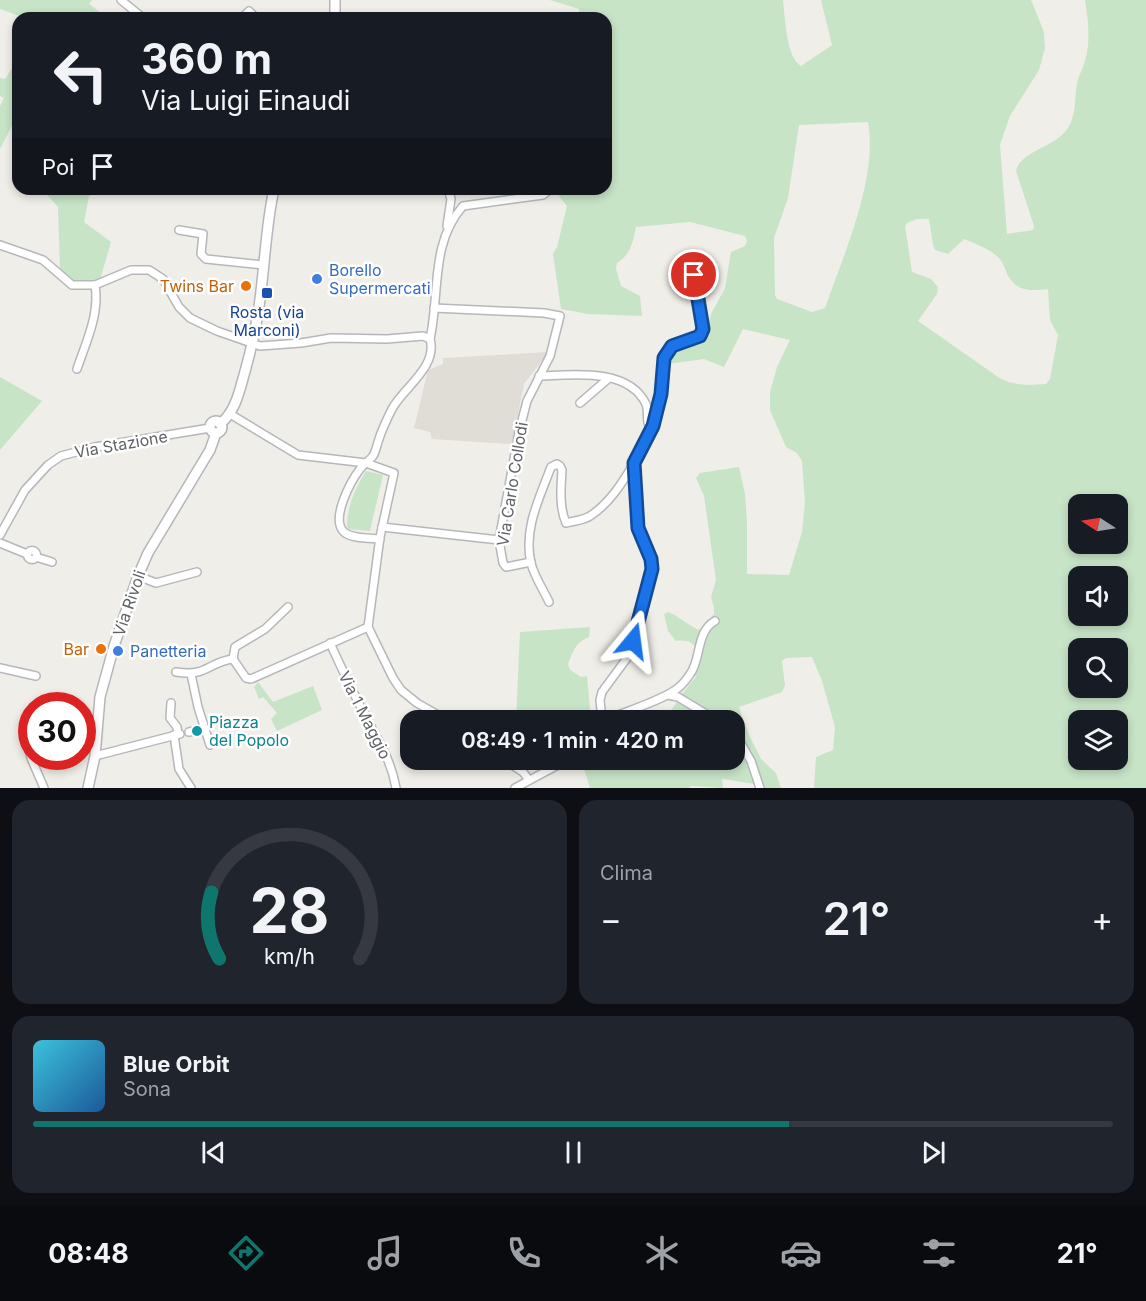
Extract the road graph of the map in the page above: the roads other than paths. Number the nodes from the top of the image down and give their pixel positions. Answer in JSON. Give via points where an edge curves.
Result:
{"nodes":[{"id":1,"x":121,"y":0,"type":"edge"},
{"id":2,"x":136,"y":12,"type":"edge"},
{"id":3,"x":273,"y":195,"type":"edge"},
{"id":4,"x":450,"y":195,"type":"edge"},
{"id":5,"x":543,"y":195,"type":"edge"},
{"id":6,"x":447,"y":229,"type":"junction"},
{"id":7,"x":179,"y":230,"type":"dead end"},
{"id":8,"x":0,"y":245,"type":"edge"},
{"id":9,"x":692,"y":257,"type":"dead end"},
{"id":10,"x":263,"y":265,"type":"junction"},
{"id":11,"x":95,"y":285,"type":"junction"},
{"id":12,"x":434,"y":308,"type":"junction"},
{"id":13,"x":430,"y":339,"type":"junction"},
{"id":14,"x":253,"y":343,"type":"junction"},
{"id":15,"x":77,"y":369,"type":"dead end"},
{"id":16,"x":539,"y":376,"type":"junction"},
{"id":17,"x":609,"y":378,"type":"junction"},
{"id":18,"x":580,"y":403,"type":"dead end"},
{"id":19,"x":230,"y":414,"type":"junction"},
{"id":20,"x":653,"y":426,"type":"junction"},
{"id":21,"x":216,"y":428,"type":"junction"},
{"id":22,"x":366,"y":463,"type":"junction"},
{"id":23,"x":634,"y":463,"type":"junction"},
{"id":24,"x":382,"y":527,"type":"junction"},
{"id":25,"x":0,"y":535,"type":"edge"},
{"id":26,"x":380,"y":539,"type":"junction"},
{"id":27,"x":499,"y":540,"type":"junction"},
{"id":28,"x":0,"y":543,"type":"edge"},
{"id":29,"x":52,"y":562,"type":"dead end"},
{"id":30,"x":531,"y":562,"type":"junction"},
{"id":31,"x":197,"y":572,"type":"dead end"},
{"id":32,"x":138,"y":576,"type":"junction"},
{"id":33,"x":549,"y":602,"type":"dead end"},
{"id":34,"x":288,"y":608,"type":"dead end"},
{"id":35,"x":715,"y":621,"type":"dead end"},
{"id":36,"x":368,"y":627,"type":"junction"},
{"id":37,"x":330,"y":643,"type":"junction"},
{"id":38,"x":232,"y":659,"type":"junction"},
{"id":39,"x":0,"y":668,"type":"edge"},
{"id":40,"x":176,"y":672,"type":"dead end"},
{"id":41,"x":191,"y":674,"type":"junction"},
{"id":42,"x":36,"y":676,"type":"dead end"},
{"id":43,"x":668,"y":695,"type":"junction"},
{"id":44,"x":171,"y":703,"type":"dead end"},
{"id":45,"x":429,"y":710,"type":"edge"},
{"id":46,"x":602,"y":710,"type":"edge"},
{"id":47,"x":629,"y":710,"type":"edge"},
{"id":48,"x":699,"y":710,"type":"edge"},
{"id":49,"x":205,"y":729,"type":"junction"},
{"id":50,"x":189,"y":732,"type":"dead end"},
{"id":51,"x":177,"y":734,"type":"junction"},
{"id":52,"x":96,"y":744,"type":"edge"},
{"id":53,"x":210,"y":745,"type":"dead end"},
{"id":54,"x":745,"y":749,"type":"edge"},
{"id":55,"x":96,"y":756,"type":"edge"},
{"id":56,"x":36,"y":770,"type":"edge"},
{"id":57,"x":92,"y":770,"type":"edge"},
{"id":58,"x":520,"y":770,"type":"edge"},
{"id":59,"x":548,"y":770,"type":"edge"},
{"id":60,"x":529,"y":780,"type":"junction"},
{"id":61,"x":44,"y":788,"type":"edge"},
{"id":62,"x":88,"y":788,"type":"edge"},
{"id":63,"x":191,"y":788,"type":"edge"},
{"id":64,"x":396,"y":788,"type":"edge"},
{"id":65,"x":515,"y":788,"type":"edge"},
{"id":66,"x":760,"y":788,"type":"edge"}],
"edges":[{"from":1,"to":2,"type":"street"},
{"from":3,"to":10,"type":"street","name":"Via Rivoli"},
{"from":4,"to":6,"type":"street"},
{"from":5,"to":6,"type":"street","via":[[463,206]]},
{"from":6,"to":12,"type":"street","via":[[440,253]]},
{"from":7,"to":10,"type":"street","via":[[203,234],[201,254],[206,259]]},
{"from":8,"to":11,"type":"street","via":[[43,260],[72,285]]},
{"from":9,"to":20,"type":"street","via":[[703,329],[700,336],[672,346],[664,358]]},
{"from":10,"to":14,"type":"street","name":"Via Rivoli"},
{"from":11,"to":14,"type":"street","via":[[131,270],[149,270],[163,279],[190,318]]},
{"from":11,"to":15,"type":"street","via":[[95,313]]},
{"from":12,"to":13,"type":"street"},
{"from":12,"to":16,"type":"street","name":"Via Carlo Collodi","via":[[560,316],[550,356]]},
{"from":13,"to":14,"type":"street","via":[[331,338],[262,346]]},
{"from":13,"to":22,"type":"street","via":[[424,369],[394,405],[375,453]]},
{"from":14,"to":19,"type":"street","name":"Via Rivoli"},
{"from":16,"to":17,"type":"street","via":[[579,374]]},
{"from":16,"to":27,"type":"street","name":"Via Carlo Collodi","via":[[522,419]]},
{"from":17,"to":18,"type":"street"},
{"from":17,"to":20,"type":"street","via":[[631,386],[646,405],[648,423]]},
{"from":19,"to":21,"type":"street","name":"Via Rivoli"},
{"from":19,"to":22,"type":"street","via":[[298,455]]},
{"from":20,"to":23,"type":"street"},
{"from":21,"to":25,"type":"street","name":"Via Stazione","via":[[61,456],[25,490]]},
{"from":21,"to":32,"type":"street","name":"Via Rivoli","via":[[210,450]]},
{"from":22,"to":24,"type":"street","via":[[391,470],[394,475]]},
{"from":22,"to":26,"type":"street","via":[[346,494],[339,523],[346,534]]},
{"from":23,"to":30,"type":"street","via":[[605,503],[588,518],[566,523],[561,499],[562,470],[557,464],[551,467],[532,516]]},
{"from":23,"to":46,"type":"street","via":[[638,528],[652,569],[627,658],[602,692]]},
{"from":24,"to":26,"type":"street"},
{"from":24,"to":27,"type":"street"},
{"from":26,"to":36,"type":"street"},
{"from":27,"to":30,"type":"street","name":"Via Carlo Collodi","via":[[506,567]]},
{"from":28,"to":29,"type":"street","via":[[27,554],[33,551],[36,557]]},
{"from":30,"to":33,"type":"street"},
{"from":31,"to":32,"type":"street","via":[[156,583]]},
{"from":32,"to":52,"type":"street","name":"Via Rivoli","via":[[100,698]]},
{"from":34,"to":38,"type":"street","via":[[265,629],[235,647]]},
{"from":35,"to":43,"type":"street","via":[[702,639],[693,670]]},
{"from":36,"to":37,"type":"street"},
{"from":36,"to":45,"type":"street","via":[[401,690]]},
{"from":37,"to":38,"type":"street","via":[[251,679]]},
{"from":37,"to":64,"type":"street","name":"Via 1 Maggio","via":[[384,748]]},
{"from":38,"to":41,"type":"street"},
{"from":39,"to":42,"type":"street"},
{"from":40,"to":41,"type":"street"},
{"from":41,"to":49,"type":"street"},
{"from":43,"to":47,"type":"street"},
{"from":43,"to":48,"type":"street"},
{"from":44,"to":51,"type":"street","via":[[170,718]]},
{"from":49,"to":50,"type":"street"},
{"from":49,"to":53,"type":"street"},
{"from":51,"to":55,"type":"street"},
{"from":51,"to":63,"type":"street","via":[[179,769]]},
{"from":54,"to":66,"type":"street"},
{"from":56,"to":61,"type":"street"},
{"from":57,"to":62,"type":"street","name":"Via Rivoli"},
{"from":58,"to":60,"type":"street"},
{"from":59,"to":60,"type":"street"},
{"from":60,"to":65,"type":"street"}]}
